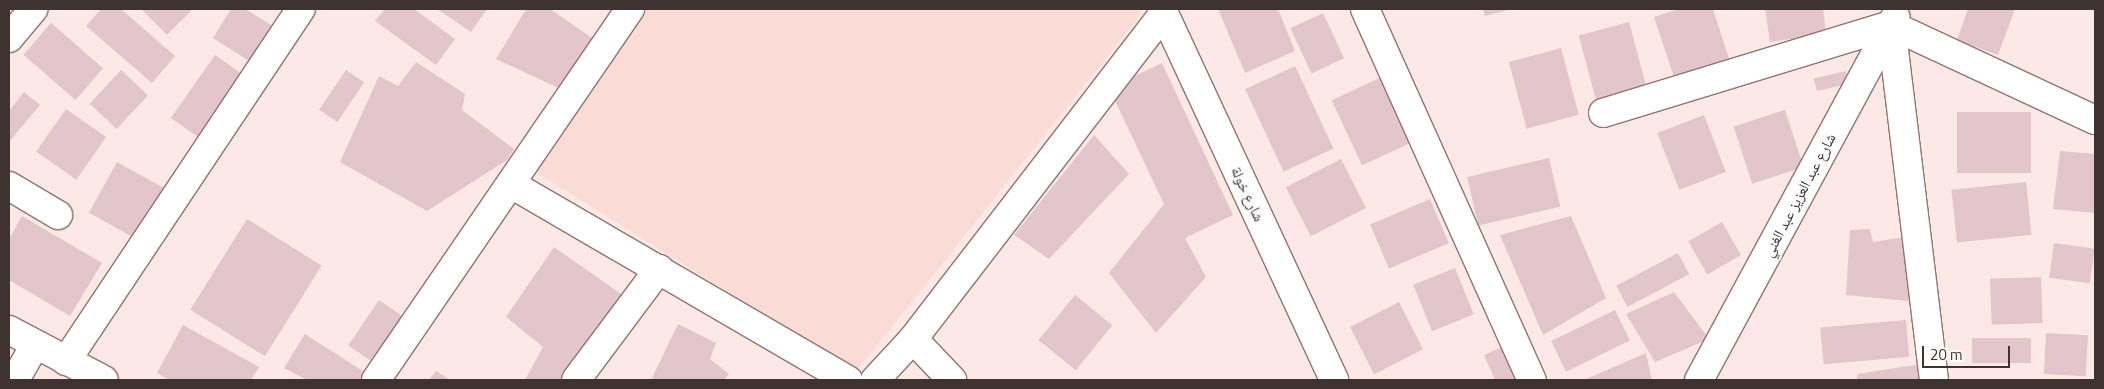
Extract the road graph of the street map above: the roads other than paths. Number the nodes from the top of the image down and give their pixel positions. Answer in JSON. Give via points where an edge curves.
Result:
{"nodes":[{"id":1,"x":33,"y":9,"type":"edge"},
{"id":2,"x":301,"y":9,"type":"edge"},
{"id":3,"x":630,"y":9,"type":"edge"},
{"id":4,"x":1365,"y":9,"type":"edge"},
{"id":5,"x":1163,"y":11,"type":"edge"},
{"id":6,"x":1895,"y":17,"type":"edge"},
{"id":7,"x":9,"y":38,"type":"edge"},
{"id":8,"x":1603,"y":113,"type":"dead end"},
{"id":9,"x":2095,"y":120,"type":"edge"},
{"id":10,"x":511,"y":184,"type":"junction"},
{"id":11,"x":9,"y":186,"type":"edge"},
{"id":12,"x":58,"y":215,"type":"dead end"},
{"id":13,"x":659,"y":269,"type":"junction"},
{"id":14,"x":9,"y":330,"type":"edge"},
{"id":15,"x":913,"y":339,"type":"junction"},
{"id":16,"x":35,"y":345,"type":"junction"},
{"id":17,"x":66,"y":361,"type":"junction"},
{"id":18,"x":16,"y":380,"type":"edge"},
{"id":19,"x":104,"y":380,"type":"edge"},
{"id":20,"x":376,"y":380,"type":"edge"},
{"id":21,"x":576,"y":380,"type":"edge"},
{"id":22,"x":848,"y":380,"type":"edge"},
{"id":23,"x":875,"y":380,"type":"edge"},
{"id":24,"x":952,"y":380,"type":"edge"},
{"id":25,"x":1334,"y":380,"type":"edge"},
{"id":26,"x":1532,"y":380,"type":"edge"},
{"id":27,"x":1699,"y":380,"type":"edge"},
{"id":28,"x":1934,"y":380,"type":"edge"}],
"edges":[{"from":1,"to":7,"type":"street"},
{"from":2,"to":17,"type":"street"},
{"from":3,"to":10,"type":"street"},
{"from":4,"to":26,"type":"street"},
{"from":5,"to":15,"type":"street"},
{"from":5,"to":25,"type":"street","name":"شارع خولة"},
{"from":6,"to":8,"type":"street"},
{"from":6,"to":9,"type":"street"},
{"from":6,"to":27,"type":"street","name":"شارع عبد العزيز عبد الغني"},
{"from":6,"to":28,"type":"street"},
{"from":10,"to":13,"type":"street"},
{"from":10,"to":20,"type":"street"},
{"from":11,"to":12,"type":"street"},
{"from":13,"to":21,"type":"street"},
{"from":13,"to":22,"type":"street"},
{"from":14,"to":16,"type":"street"},
{"from":15,"to":23,"type":"street"},
{"from":15,"to":24,"type":"street"},
{"from":16,"to":17,"type":"street"},
{"from":16,"to":18,"type":"street"},
{"from":17,"to":19,"type":"street"}]}
